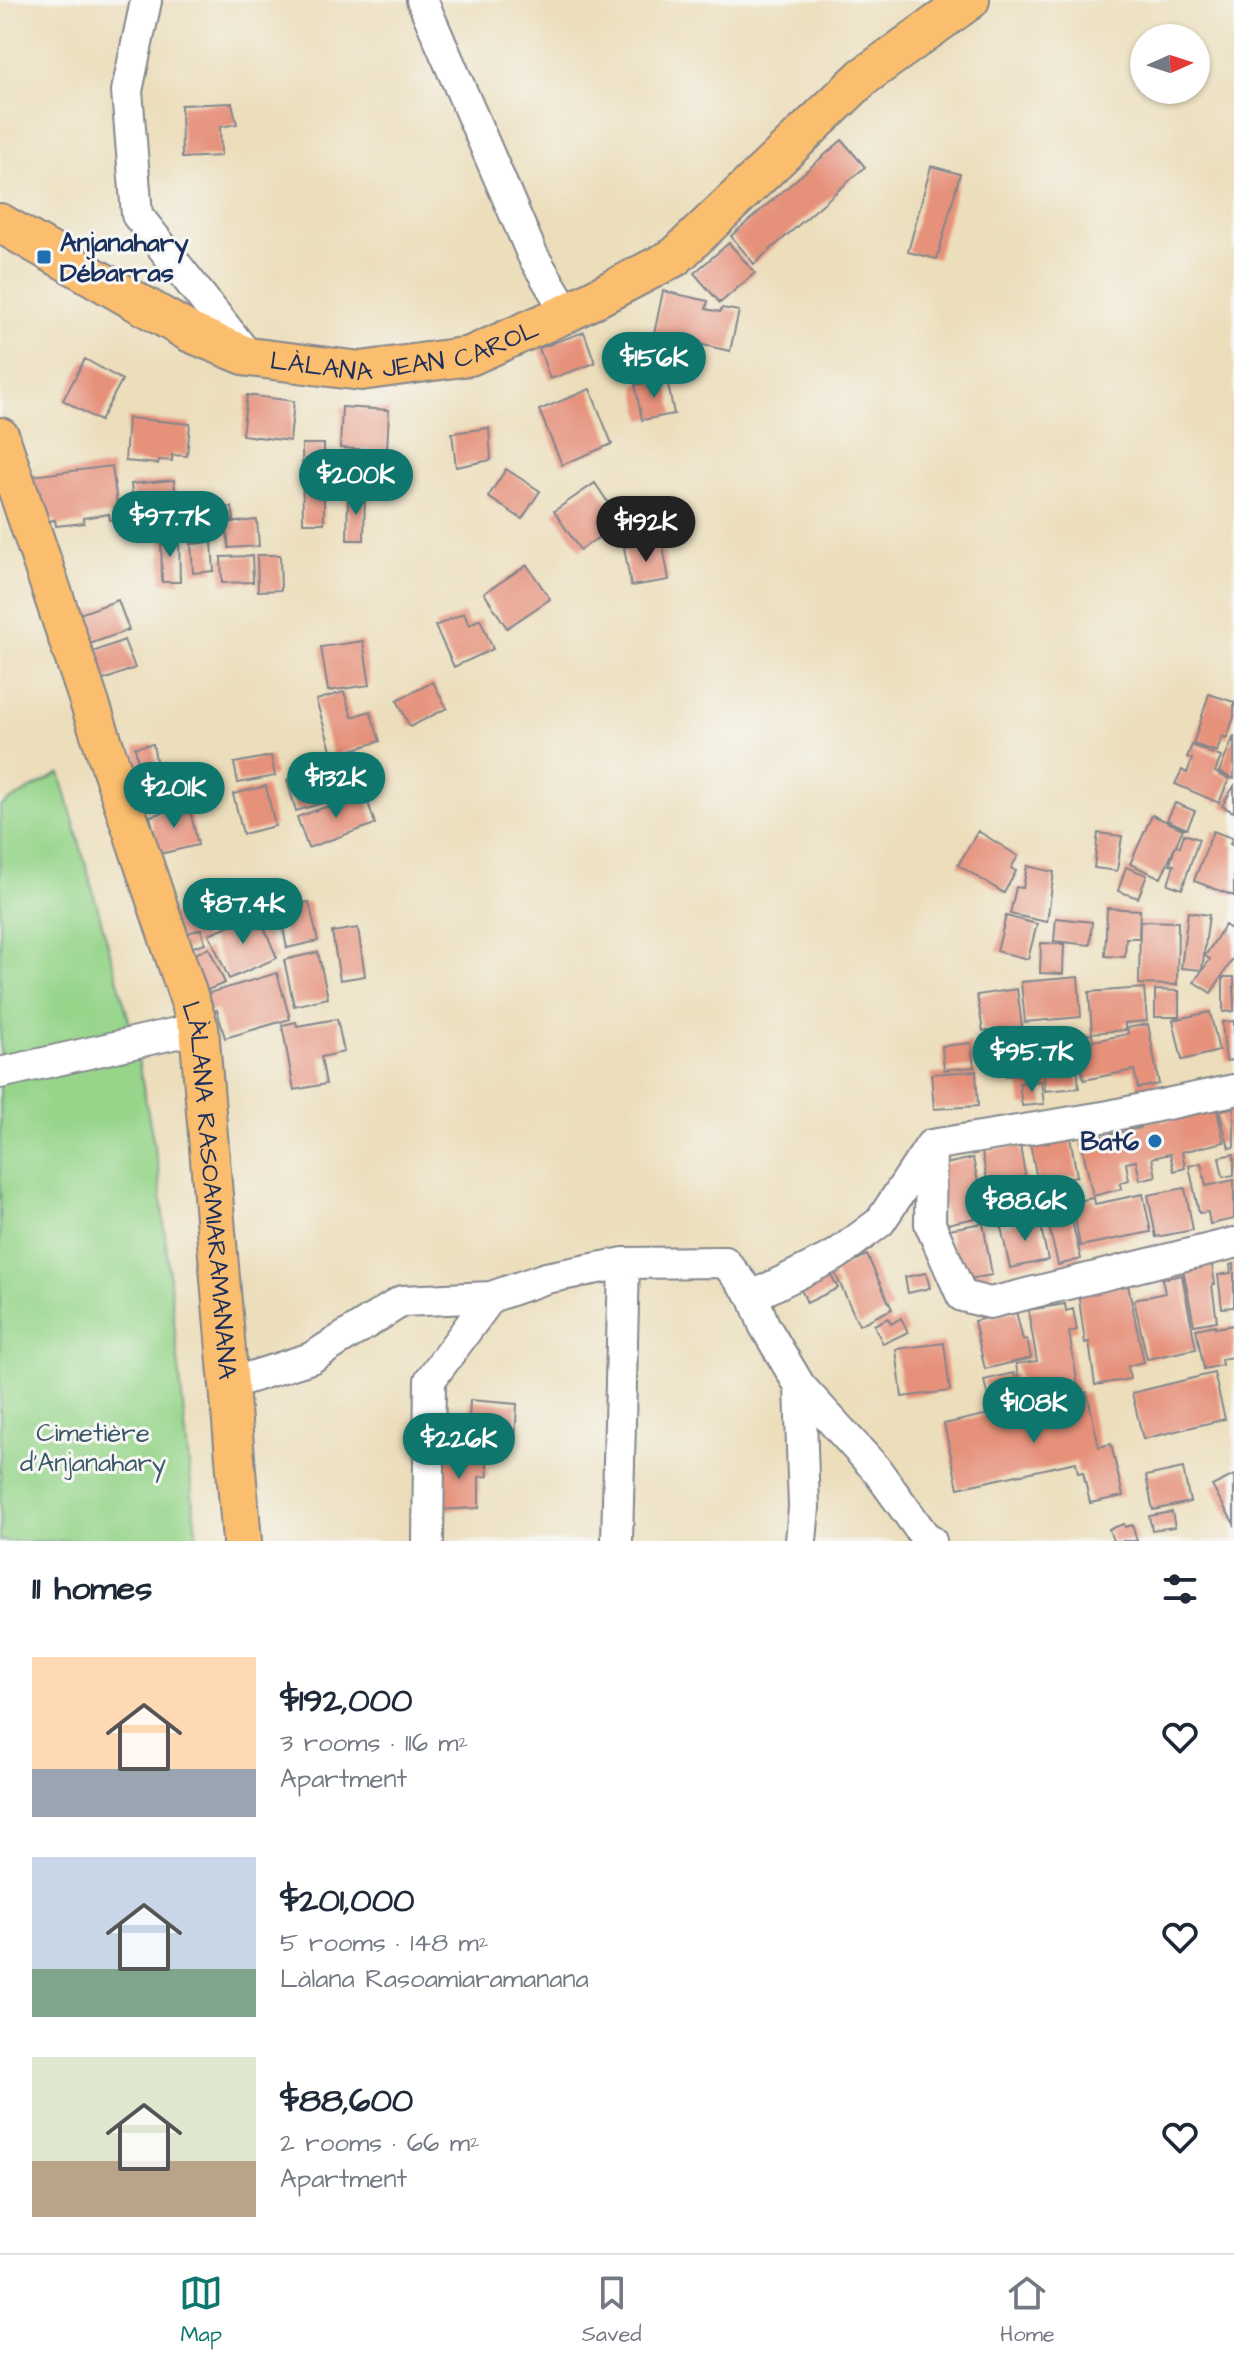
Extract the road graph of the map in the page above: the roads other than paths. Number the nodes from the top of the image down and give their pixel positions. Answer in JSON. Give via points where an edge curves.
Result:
{"nodes":[{"id":1,"x":422,"y":0,"type":"edge"},
{"id":2,"x":970,"y":0,"type":"edge"},
{"id":3,"x":146,"y":1,"type":"edge"},
{"id":4,"x":0,"y":223,"type":"edge"},
{"id":5,"x":567,"y":313,"type":"junction"},
{"id":6,"x":249,"y":357,"type":"junction"},
{"id":7,"x":0,"y":437,"type":"edge"},
{"id":8,"x":199,"y":1028,"type":"junction"},
{"id":9,"x":0,"y":1073,"type":"edge"},
{"id":10,"x":1234,"y":1090,"type":"edge"},
{"id":11,"x":931,"y":1145,"type":"junction"},
{"id":12,"x":1234,"y":1243,"type":"edge"},
{"id":13,"x":624,"y":1263,"type":"junction"},
{"id":14,"x":753,"y":1296,"type":"junction"},
{"id":15,"x":491,"y":1297,"type":"junction"},
{"id":16,"x":229,"y":1384,"type":"junction"},
{"id":17,"x":800,"y":1386,"type":"junction"},
{"id":18,"x":242,"y":1541,"type":"edge"},
{"id":19,"x":428,"y":1541,"type":"edge"},
{"id":20,"x":617,"y":1541,"type":"edge"},
{"id":21,"x":801,"y":1541,"type":"edge"},
{"id":22,"x":931,"y":1541,"type":"edge"}],
"edges":[{"from":1,"to":5,"type":"street","via":[[533,256]]},
{"from":2,"to":5,"type":"main road","name":"LÀLANA JEAN CAROL","via":[[863,77],[675,257]]},
{"from":3,"to":6,"type":"street","via":[[127,91],[137,215]]},
{"from":4,"to":6,"type":"main road","name":"LÀLANA JEAN CAROL","via":[[191,333]]},
{"from":5,"to":6,"type":"main road","name":"LÀLANA JEAN CAROL","via":[[470,356],[438,361],[361,371]]},
{"from":7,"to":8,"type":"main road","name":"LÀLANA RASOAMIARAMANANA"},
{"from":8,"to":9,"type":"street"},
{"from":8,"to":16,"type":"main road","name":"LÀLANA RASOAMIARAMANANA"},
{"from":10,"to":11,"type":"street"},
{"from":11,"to":12,"type":"street","via":[[930,1224],[962,1296],[990,1303]]},
{"from":11,"to":14,"type":"street","via":[[880,1222],[836,1255]]},
{"from":13,"to":14,"type":"street","via":[[725,1262]]},
{"from":13,"to":15,"type":"street","via":[[546,1278]]},
{"from":13,"to":20,"type":"street"},
{"from":14,"to":17,"type":"street"},
{"from":15,"to":16,"type":"street","via":[[402,1301],[311,1358]]},
{"from":15,"to":19,"type":"street","via":[[430,1380]]},
{"from":16,"to":18,"type":"main road","name":"LÀLANA RASOAMIARAMANANA"},
{"from":17,"to":21,"type":"street"},
{"from":17,"to":22,"type":"street","via":[[876,1469]]}]}
